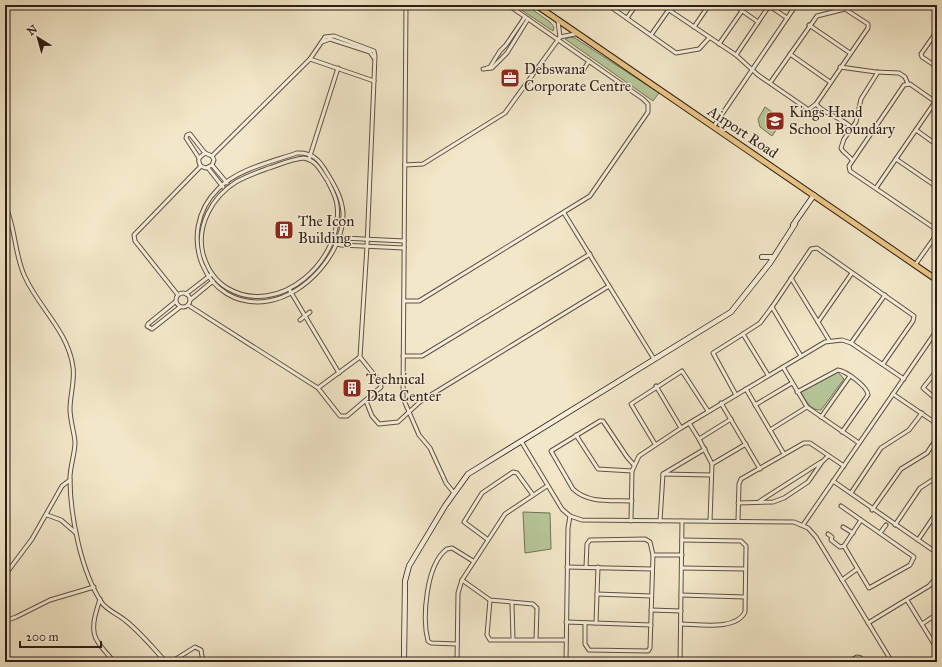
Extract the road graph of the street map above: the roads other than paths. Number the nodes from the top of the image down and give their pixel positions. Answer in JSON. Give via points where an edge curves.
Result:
{"nodes":[{"id":1,"x":406,"y":5,"type":"edge"},
{"id":2,"x":508,"y":5,"type":"edge"},
{"id":3,"x":608,"y":5,"type":"edge"},
{"id":4,"x":636,"y":5,"type":"edge"},
{"id":5,"x":672,"y":5,"type":"edge"},
{"id":6,"x":709,"y":5,"type":"edge"},
{"id":7,"x":734,"y":5,"type":"edge"},
{"id":8,"x":769,"y":5,"type":"edge"},
{"id":9,"x":796,"y":5,"type":"edge"},
{"id":10,"x":538,"y":6,"type":"edge"},
{"id":11,"x":668,"y":10,"type":"junction"},
{"id":12,"x":742,"y":11,"type":"junction"},
{"id":13,"x":527,"y":18,"type":"junction"},
{"id":14,"x":627,"y":18,"type":"junction"},
{"id":15,"x":787,"y":18,"type":"junction"},
{"id":16,"x":558,"y":19,"type":"junction"},
{"id":17,"x":758,"y":22,"type":"junction"},
{"id":18,"x":809,"y":25,"type":"junction"},
{"id":19,"x":694,"y":27,"type":"junction"},
{"id":20,"x":937,"y":31,"type":"edge"},
{"id":21,"x":577,"y":34,"type":"junction"},
{"id":22,"x":651,"y":35,"type":"junction"},
{"id":23,"x":559,"y":38,"type":"junction"},
{"id":24,"x":709,"y":38,"type":"junction"},
{"id":25,"x":719,"y":44,"type":"junction"},
{"id":26,"x":790,"y":54,"type":"junction"},
{"id":27,"x":850,"y":54,"type":"junction"},
{"id":28,"x":736,"y":56,"type":"junction"},
{"id":29,"x":310,"y":59,"type":"junction"},
{"id":30,"x":589,"y":61,"type":"junction"},
{"id":31,"x":840,"y":67,"type":"junction"},
{"id":32,"x":937,"y":67,"type":"edge"},
{"id":33,"x":338,"y":68,"type":"junction"},
{"id":34,"x":752,"y":69,"type":"junction"},
{"id":35,"x":582,"y":72,"type":"dead end"},
{"id":36,"x":878,"y":72,"type":"junction"},
{"id":37,"x":374,"y":81,"type":"junction"},
{"id":38,"x":830,"y":82,"type":"junction"},
{"id":39,"x":770,"y":83,"type":"junction"},
{"id":40,"x":908,"y":84,"type":"junction"},
{"id":41,"x":936,"y":103,"type":"edge"},
{"id":42,"x":816,"y":104,"type":"junction"},
{"id":43,"x":714,"y":126,"type":"junction"},
{"id":44,"x":852,"y":128,"type":"junction"},
{"id":45,"x":916,"y":130,"type":"junction"},
{"id":46,"x":937,"y":145,"type":"edge"},
{"id":47,"x":205,"y":153,"type":"junction"},
{"id":48,"x":310,"y":154,"type":"junction"},
{"id":49,"x":212,"y":156,"type":"junction"},
{"id":50,"x":199,"y":158,"type":"junction"},
{"id":51,"x":309,"y":159,"type":"junction"},
{"id":52,"x":896,"y":159,"type":"junction"},
{"id":53,"x":852,"y":160,"type":"junction"},
{"id":54,"x":212,"y":165,"type":"junction"},
{"id":55,"x":405,"y":165,"type":"junction"},
{"id":56,"x":201,"y":166,"type":"junction"},
{"id":57,"x":208,"y":168,"type":"junction"},
{"id":58,"x":226,"y":182,"type":"junction"},
{"id":59,"x":222,"y":186,"type":"junction"},
{"id":60,"x":229,"y":186,"type":"junction"},
{"id":61,"x":937,"y":187,"type":"edge"},
{"id":62,"x":876,"y":188,"type":"junction"},
{"id":63,"x":225,"y":190,"type":"junction"},
{"id":64,"x":814,"y":195,"type":"junction"},
{"id":65,"x":5,"y":205,"type":"edge"},
{"id":66,"x":564,"y":213,"type":"junction"},
{"id":67,"x":795,"y":224,"type":"junction"},
{"id":68,"x":937,"y":230,"type":"edge"},
{"id":69,"x":937,"y":234,"type":"edge"},
{"id":70,"x":333,"y":235,"type":"junction"},
{"id":71,"x":338,"y":237,"type":"junction"},
{"id":72,"x":367,"y":239,"type":"junction"},
{"id":73,"x":404,"y":241,"type":"junction"},
{"id":74,"x":331,"y":242,"type":"junction"},
{"id":75,"x":336,"y":243,"type":"junction"},
{"id":76,"x":367,"y":246,"type":"junction"},
{"id":77,"x":404,"y":248,"type":"junction"},
{"id":78,"x":590,"y":254,"type":"junction"},
{"id":79,"x":771,"y":257,"type":"junction"},
{"id":80,"x":765,"y":265,"type":"junction"},
{"id":81,"x":915,"y":265,"type":"junction"},
{"id":82,"x":852,"y":273,"type":"junction"},
{"id":83,"x":212,"y":274,"type":"junction"},
{"id":84,"x":208,"y":278,"type":"junction"},
{"id":85,"x":791,"y":278,"type":"junction"},
{"id":86,"x":216,"y":279,"type":"junction"},
{"id":87,"x":937,"y":280,"type":"edge"},
{"id":88,"x":755,"y":281,"type":"junction"},
{"id":89,"x":212,"y":282,"type":"junction"},
{"id":90,"x":609,"y":286,"type":"junction"},
{"id":91,"x":289,"y":289,"type":"junction"},
{"id":92,"x":186,"y":294,"type":"junction"},
{"id":93,"x":292,"y":294,"type":"junction"},
{"id":94,"x":178,"y":295,"type":"junction"},
{"id":95,"x":885,"y":295,"type":"junction"},
{"id":96,"x":190,"y":300,"type":"junction"},
{"id":97,"x":404,"y":301,"type":"junction"},
{"id":98,"x":175,"y":302,"type":"junction"},
{"id":99,"x":188,"y":305,"type":"junction"},
{"id":100,"x":180,"y":307,"type":"junction"},
{"id":101,"x":772,"y":307,"type":"junction"},
{"id":102,"x":310,"y":312,"type":"dead end"},
{"id":103,"x":306,"y":316,"type":"junction"},
{"id":104,"x":300,"y":320,"type":"dead end"},
{"id":105,"x":818,"y":322,"type":"junction"},
{"id":106,"x":937,"y":330,"type":"edge"},
{"id":107,"x":743,"y":334,"type":"junction"},
{"id":108,"x":829,"y":340,"type":"junction"},
{"id":109,"x":852,"y":343,"type":"junction"},
{"id":110,"x":404,"y":356,"type":"junction"},
{"id":111,"x":802,"y":356,"type":"junction"},
{"id":112,"x":360,"y":357,"type":"junction"},
{"id":113,"x":654,"y":360,"type":"junction"},
{"id":114,"x":883,"y":364,"type":"junction"},
{"id":115,"x":782,"y":367,"type":"junction"},
{"id":116,"x":937,"y":370,"type":"edge"},
{"id":117,"x":338,"y":373,"type":"junction"},
{"id":118,"x":768,"y":375,"type":"junction"},
{"id":119,"x":850,"y":376,"type":"junction"},
{"id":120,"x":904,"y":379,"type":"junction"},
{"id":121,"x":792,"y":383,"type":"junction"},
{"id":122,"x":656,"y":386,"type":"junction"},
{"id":123,"x":318,"y":388,"type":"junction"},
{"id":124,"x":746,"y":389,"type":"junction"},
{"id":125,"x":797,"y":392,"type":"junction"},
{"id":126,"x":893,"y":394,"type":"junction"},
{"id":127,"x":736,"y":395,"type":"junction"},
{"id":128,"x":937,"y":400,"type":"edge"},
{"id":129,"x":366,"y":401,"type":"junction"},
{"id":130,"x":722,"y":403,"type":"junction"},
{"id":131,"x":755,"y":405,"type":"junction"},
{"id":132,"x":807,"y":407,"type":"junction"},
{"id":133,"x":409,"y":411,"type":"junction"},
{"id":134,"x":708,"y":412,"type":"junction"},
{"id":135,"x":922,"y":413,"type":"junction"},
{"id":136,"x":937,"y":416,"type":"edge"},
{"id":137,"x":821,"y":417,"type":"junction"},
{"id":138,"x":731,"y":419,"type":"junction"},
{"id":139,"x":689,"y":423,"type":"junction"},
{"id":140,"x":935,"y":423,"type":"edge"},
{"id":141,"x":681,"y":428,"type":"junction"},
{"id":142,"x":770,"y":430,"type":"junction"},
{"id":143,"x":842,"y":432,"type":"junction"},
{"id":144,"x":576,"y":435,"type":"junction"},
{"id":145,"x":937,"y":438,"type":"edge"},
{"id":146,"x":699,"y":439,"type":"junction"},
{"id":147,"x":520,"y":441,"type":"junction"},
{"id":148,"x":859,"y":443,"type":"junction"},
{"id":149,"x":655,"y":444,"type":"junction"},
{"id":150,"x":746,"y":444,"type":"junction"},
{"id":151,"x":705,"y":449,"type":"junction"},
{"id":152,"x":784,"y":454,"type":"junction"},
{"id":153,"x":828,"y":456,"type":"junction"},
{"id":154,"x":822,"y":462,"type":"junction"},
{"id":155,"x":634,"y":464,"type":"junction"},
{"id":156,"x":712,"y":464,"type":"junction"},
{"id":157,"x":844,"y":466,"type":"junction"},
{"id":158,"x":760,"y":469,"type":"junction"},
{"id":159,"x":632,"y":471,"type":"junction"},
{"id":160,"x":663,"y":474,"type":"junction"},
{"id":161,"x":711,"y":475,"type":"junction"},
{"id":162,"x":937,"y":477,"type":"edge"},
{"id":163,"x":70,"y":480,"type":"junction"},
{"id":164,"x":833,"y":481,"type":"junction"},
{"id":165,"x":547,"y":486,"type":"junction"},
{"id":166,"x":454,"y":493,"type":"junction"},
{"id":167,"x":850,"y":493,"type":"junction"},
{"id":168,"x":533,"y":495,"type":"junction"},
{"id":169,"x":632,"y":500,"type":"junction"},
{"id":170,"x":760,"y":501,"type":"junction"},
{"id":171,"x":738,"y":503,"type":"junction"},
{"id":172,"x":841,"y":506,"type":"dead end"},
{"id":173,"x":872,"y":510,"type":"junction"},
{"id":174,"x":937,"y":512,"type":"edge"},
{"id":175,"x":47,"y":515,"type":"junction"},
{"id":176,"x":570,"y":516,"type":"junction"},
{"id":177,"x":632,"y":520,"type":"junction"},
{"id":178,"x":660,"y":520,"type":"junction"},
{"id":179,"x":861,"y":520,"type":"junction"},
{"id":180,"x":682,"y":521,"type":"junction"},
{"id":181,"x":710,"y":521,"type":"junction"},
{"id":182,"x":738,"y":521,"type":"junction"},
{"id":183,"x":803,"y":525,"type":"junction"},
{"id":184,"x":886,"y":525,"type":"dead end"},
{"id":185,"x":895,"y":525,"type":"junction"},
{"id":186,"x":844,"y":527,"type":"dead end"},
{"id":187,"x":76,"y":533,"type":"junction"},
{"id":188,"x":853,"y":533,"type":"junction"},
{"id":189,"x":880,"y":533,"type":"junction"},
{"id":190,"x":828,"y":534,"type":"dead end"},
{"id":191,"x":487,"y":539,"type":"junction"},
{"id":192,"x":682,"y":540,"type":"junction"},
{"id":193,"x":918,"y":540,"type":"junction"},
{"id":194,"x":844,"y":546,"type":"junction"},
{"id":195,"x":937,"y":553,"type":"edge"},
{"id":196,"x":653,"y":555,"type":"junction"},
{"id":197,"x":682,"y":555,"type":"junction"},
{"id":198,"x":473,"y":561,"type":"junction"},
{"id":199,"x":567,"y":567,"type":"junction"},
{"id":200,"x":586,"y":567,"type":"junction"},
{"id":201,"x":598,"y":567,"type":"junction"},
{"id":202,"x":682,"y":568,"type":"junction"},
{"id":203,"x":652,"y":569,"type":"junction"},
{"id":204,"x":745,"y":569,"type":"junction"},
{"id":205,"x":857,"y":569,"type":"junction"},
{"id":206,"x":5,"y":575,"type":"edge"},
{"id":207,"x":937,"y":577,"type":"edge"},
{"id":208,"x":462,"y":580,"type":"junction"},
{"id":209,"x":842,"y":580,"type":"junction"},
{"id":210,"x":94,"y":587,"type":"junction"},
{"id":211,"x":597,"y":594,"type":"junction"},
{"id":212,"x":681,"y":595,"type":"junction"},
{"id":213,"x":651,"y":596,"type":"junction"},
{"id":214,"x":745,"y":597,"type":"junction"},
{"id":215,"x":100,"y":599,"type":"junction"},
{"id":216,"x":490,"y":600,"type":"junction"},
{"id":217,"x":907,"y":600,"type":"junction"},
{"id":218,"x":512,"y":603,"type":"junction"},
{"id":219,"x":651,"y":610,"type":"junction"},
{"id":220,"x":681,"y":611,"type":"junction"},
{"id":221,"x":937,"y":614,"type":"edge"},
{"id":222,"x":5,"y":621,"type":"edge"},
{"id":223,"x":566,"y":622,"type":"junction"},
{"id":224,"x":585,"y":623,"type":"junction"},
{"id":225,"x":596,"y":623,"type":"junction"},
{"id":226,"x":868,"y":623,"type":"junction"},
{"id":227,"x":681,"y":624,"type":"junction"},
{"id":228,"x":922,"y":624,"type":"junction"},
{"id":229,"x":651,"y":625,"type":"junction"},
{"id":230,"x":513,"y":640,"type":"junction"},
{"id":231,"x":536,"y":640,"type":"junction"},
{"id":232,"x":566,"y":640,"type":"junction"},
{"id":233,"x":457,"y":644,"type":"junction"},
{"id":234,"x":937,"y":645,"type":"edge"},
{"id":235,"x":114,"y":662,"type":"edge"},
{"id":236,"x":166,"y":662,"type":"edge"},
{"id":237,"x":171,"y":662,"type":"edge"},
{"id":238,"x":203,"y":662,"type":"edge"},
{"id":239,"x":404,"y":662,"type":"edge"},
{"id":240,"x":457,"y":662,"type":"edge"},
{"id":241,"x":566,"y":662,"type":"edge"},
{"id":242,"x":680,"y":662,"type":"edge"},
{"id":243,"x":848,"y":662,"type":"edge"},
{"id":244,"x":863,"y":662,"type":"edge"},
{"id":245,"x":892,"y":662,"type":"edge"}],
"edges":[{"from":1,"to":55,"type":"street"},
{"from":2,"to":13,"type":"street"},
{"from":3,"to":14,"type":"street"},
{"from":4,"to":14,"type":"street"},
{"from":5,"to":11,"type":"street"},
{"from":6,"to":19,"type":"street"},
{"from":7,"to":12,"type":"street"},
{"from":8,"to":15,"type":"street"},
{"from":8,"to":17,"type":"street"},
{"from":9,"to":15,"type":"street"},
{"from":10,"to":16,"type":"main road","name":"Airport Road"},
{"from":11,"to":19,"type":"street"},
{"from":11,"to":22,"type":"street"},
{"from":12,"to":17,"type":"street"},
{"from":12,"to":25,"type":"street"},
{"from":13,"to":13,"type":"street","via":[[505,56],[492,68],[483,68],[490,67]]},
{"from":13,"to":23,"type":"street"},
{"from":14,"to":22,"type":"street"},
{"from":15,"to":34,"type":"street"},
{"from":16,"to":21,"type":"main road","name":"Airport Road"},
{"from":16,"to":23,"type":"street"},
{"from":17,"to":28,"type":"street"},
{"from":18,"to":26,"type":"street"},
{"from":18,"to":27,"type":"street"},
{"from":18,"to":27,"type":"street","via":[[817,16],[842,8],[854,14],[868,27]]},
{"from":19,"to":24,"type":"street"},
{"from":20,"to":32,"type":"street","via":[[921,56]]},
{"from":21,"to":23,"type":"street","via":[[569,33]]},
{"from":21,"to":43,"type":"main road","name":"Airport Road"},
{"from":22,"to":24,"type":"street","via":[[678,53],[699,49]]},
{"from":23,"to":30,"type":"street"},
{"from":23,"to":55,"type":"street","via":[[505,112],[423,164]]},
{"from":24,"to":25,"type":"street"},
{"from":25,"to":28,"type":"street"},
{"from":26,"to":38,"type":"street"},
{"from":26,"to":39,"type":"street"},
{"from":27,"to":31,"type":"street"},
{"from":28,"to":34,"type":"street"},
{"from":29,"to":33,"type":"street"},
{"from":29,"to":37,"type":"street","via":[[325,37],[330,35],[375,53]]},
{"from":29,"to":49,"type":"street"},
{"from":30,"to":35,"type":"street"},
{"from":30,"to":66,"type":"street","via":[[644,99],[649,108],[592,194]]},
{"from":31,"to":36,"type":"street"},
{"from":31,"to":38,"type":"street"},
{"from":33,"to":37,"type":"street"},
{"from":33,"to":48,"type":"street"},
{"from":34,"to":39,"type":"street"},
{"from":34,"to":43,"type":"street"},
{"from":36,"to":40,"type":"street","via":[[899,72],[905,76]]},
{"from":36,"to":44,"type":"street","via":[[859,104],[858,118]]},
{"from":37,"to":72,"type":"street"},
{"from":38,"to":42,"type":"street"},
{"from":39,"to":42,"type":"street","via":[[808,110]]},
{"from":40,"to":41,"type":"street"},
{"from":40,"to":53,"type":"street","via":[[902,88]]},
{"from":41,"to":45,"type":"street"},
{"from":42,"to":44,"type":"street","via":[[822,111],[840,118]]},
{"from":43,"to":64,"type":"main road","name":"Airport Road"},
{"from":44,"to":53,"type":"street","via":[[841,148]]},
{"from":45,"to":46,"type":"street"},
{"from":45,"to":52,"type":"street"},
{"from":47,"to":49,"type":"street"},
{"from":47,"to":50,"type":"street"},
{"from":47,"to":50,"type":"street","via":[[190,134],[187,135],[186,138]]},
{"from":48,"to":51,"type":"street"},
{"from":48,"to":58,"type":"street","via":[[289,156],[238,174]]},
{"from":48,"to":71,"type":"street","via":[[322,164],[339,196],[343,216]]},
{"from":49,"to":54,"type":"street"},
{"from":50,"to":56,"type":"street"},
{"from":51,"to":60,"type":"street","via":[[290,161]]},
{"from":51,"to":70,"type":"street","via":[[320,167],[334,195],[338,214]]},
{"from":52,"to":61,"type":"street"},
{"from":52,"to":62,"type":"street"},
{"from":53,"to":62,"type":"street","via":[[850,170]]},
{"from":54,"to":57,"type":"street"},
{"from":54,"to":58,"type":"street"},
{"from":55,"to":73,"type":"street"},
{"from":56,"to":57,"type":"street"},
{"from":56,"to":94,"type":"street","via":[[134,235],[135,241]]},
{"from":57,"to":59,"type":"street"},
{"from":58,"to":59,"type":"street"},
{"from":58,"to":60,"type":"street"},
{"from":59,"to":63,"type":"street"},
{"from":59,"to":84,"type":"street","via":[[207,202],[199,222],[199,258]]},
{"from":60,"to":63,"type":"street"},
{"from":62,"to":68,"type":"street"},
{"from":63,"to":83,"type":"street","via":[[214,202],[202,233],[203,251]]},
{"from":64,"to":67,"type":"main road"},
{"from":64,"to":81,"type":"main road","name":"Airport Road"},
{"from":65,"to":163,"type":"street","via":[[24,276],[66,344],[73,368],[70,410],[75,444]]},
{"from":66,"to":78,"type":"street"},
{"from":66,"to":97,"type":"street","via":[[419,301]]},
{"from":67,"to":79,"type":"main road"},
{"from":67,"to":88,"type":"main road"},
{"from":69,"to":81,"type":"street"},
{"from":70,"to":71,"type":"street"},
{"from":70,"to":74,"type":"street"},
{"from":71,"to":72,"type":"street"},
{"from":71,"to":75,"type":"street"},
{"from":72,"to":73,"type":"street"},
{"from":72,"to":76,"type":"street"},
{"from":73,"to":77,"type":"street"},
{"from":74,"to":75,"type":"street"},
{"from":74,"to":91,"type":"street","via":[[316,267]]},
{"from":75,"to":76,"type":"street"},
{"from":75,"to":93,"type":"street","via":[[316,274]]},
{"from":76,"to":77,"type":"street"},
{"from":76,"to":112,"type":"street"},
{"from":77,"to":97,"type":"street"},
{"from":78,"to":90,"type":"street"},
{"from":78,"to":110,"type":"street","via":[[422,356]]},
{"from":79,"to":80,"type":"main road"},
{"from":79,"to":80,"type":"main road","via":[[762,257]]},
{"from":80,"to":88,"type":"main road"},
{"from":81,"to":87,"type":"main road","name":"Airport Road"},
{"from":82,"to":85,"type":"street","via":[[814,247]]},
{"from":82,"to":95,"type":"street"},
{"from":82,"to":105,"type":"street"},
{"from":83,"to":84,"type":"street"},
{"from":83,"to":86,"type":"street"},
{"from":84,"to":89,"type":"street"},
{"from":84,"to":92,"type":"street"},
{"from":85,"to":101,"type":"street"},
{"from":85,"to":105,"type":"street"},
{"from":86,"to":89,"type":"street"},
{"from":86,"to":91,"type":"street","via":[[234,292],[254,297],[274,295]]},
{"from":88,"to":113,"type":"main road","via":[[731,312]]},
{"from":89,"to":93,"type":"street","via":[[230,295],[252,302],[277,300]]},
{"from":89,"to":96,"type":"street"},
{"from":90,"to":113,"type":"street"},
{"from":90,"to":133,"type":"street"},
{"from":91,"to":93,"type":"street"},
{"from":92,"to":94,"type":"street"},
{"from":92,"to":96,"type":"street"},
{"from":93,"to":103,"type":"street"},
{"from":94,"to":98,"type":"street"},
{"from":95,"to":109,"type":"street"},
{"from":95,"to":114,"type":"street","via":[[912,313],[914,318]]},
{"from":96,"to":99,"type":"street"},
{"from":97,"to":110,"type":"street"},
{"from":98,"to":100,"type":"street"},
{"from":98,"to":100,"type":"street","via":[[148,324],[149,328],[152,329]]},
{"from":99,"to":100,"type":"street","via":[[185,308]]},
{"from":99,"to":123,"type":"street"},
{"from":101,"to":107,"type":"street","via":[[760,322]]},
{"from":101,"to":111,"type":"street"},
{"from":102,"to":103,"type":"street"},
{"from":103,"to":104,"type":"street"},
{"from":103,"to":117,"type":"street"},
{"from":105,"to":108,"type":"street"},
{"from":106,"to":120,"type":"street"},
{"from":107,"to":118,"type":"street"},
{"from":107,"to":127,"type":"street","via":[[715,351],[712,356]]},
{"from":108,"to":109,"type":"street"},
{"from":108,"to":111,"type":"street"},
{"from":109,"to":114,"type":"street"},
{"from":110,"to":133,"type":"street","via":[[403,398]]},
{"from":111,"to":115,"type":"street"},
{"from":112,"to":117,"type":"street"},
{"from":112,"to":129,"type":"street","via":[[381,384],[380,389]]},
{"from":113,"to":147,"type":"main road"},
{"from":114,"to":120,"type":"street"},
{"from":115,"to":118,"type":"street"},
{"from":115,"to":121,"type":"street"},
{"from":116,"to":128,"type":"street","via":[[923,388]]},
{"from":117,"to":123,"type":"street"},
{"from":118,"to":124,"type":"street"},
{"from":119,"to":125,"type":"street","via":[[841,370],[834,371]]},
{"from":119,"to":137,"type":"street"},
{"from":119,"to":143,"type":"street","via":[[866,389],[868,395]]},
{"from":120,"to":126,"type":"street"},
{"from":121,"to":125,"type":"street"},
{"from":121,"to":131,"type":"street"},
{"from":122,"to":134,"type":"street","via":[[682,371]]},
{"from":122,"to":141,"type":"street"},
{"from":122,"to":149,"type":"street","via":[[631,404]]},
{"from":123,"to":129,"type":"street","via":[[342,417]]},
{"from":124,"to":127,"type":"street"},
{"from":124,"to":131,"type":"street"},
{"from":125,"to":132,"type":"street"},
{"from":126,"to":135,"type":"street"},
{"from":126,"to":148,"type":"street"},
{"from":127,"to":130,"type":"street"},
{"from":129,"to":133,"type":"street","via":[[372,416],[381,425],[398,422]]},
{"from":130,"to":134,"type":"street"},
{"from":130,"to":138,"type":"street"},
{"from":131,"to":142,"type":"street"},
{"from":132,"to":137,"type":"street"},
{"from":132,"to":142,"type":"street"},
{"from":133,"to":166,"type":"street","via":[[419,435],[430,448],[446,483]]},
{"from":134,"to":139,"type":"street"},
{"from":135,"to":140,"type":"street"},
{"from":135,"to":167,"type":"street","via":[[909,430],[881,448]]},
{"from":136,"to":140,"type":"street"},
{"from":137,"to":143,"type":"street"},
{"from":138,"to":146,"type":"street"},
{"from":138,"to":150,"type":"street"},
{"from":139,"to":141,"type":"street"},
{"from":139,"to":146,"type":"street"},
{"from":141,"to":149,"type":"street"},
{"from":142,"to":152,"type":"street"},
{"from":143,"to":148,"type":"street"},
{"from":144,"to":155,"type":"street","via":[[603,421]]},
{"from":144,"to":159,"type":"street","via":[[598,469]]},
{"from":144,"to":169,"type":"street","via":[[551,451],[573,489],[590,500]]},
{"from":145,"to":173,"type":"street","via":[[927,453],[901,469]]},
{"from":146,"to":151,"type":"street"},
{"from":147,"to":165,"type":"street"},
{"from":147,"to":166,"type":"main road","via":[[468,474]]},
{"from":148,"to":157,"type":"street"},
{"from":149,"to":155,"type":"street","via":[[639,456]]},
{"from":150,"to":156,"type":"street"},
{"from":150,"to":158,"type":"street"},
{"from":151,"to":156,"type":"street"},
{"from":151,"to":160,"type":"street"},
{"from":152,"to":153,"type":"street","via":[[807,442]]},
{"from":152,"to":158,"type":"street"},
{"from":153,"to":154,"type":"street"},
{"from":153,"to":157,"type":"street"},
{"from":154,"to":170,"type":"street"},
{"from":154,"to":170,"type":"street","via":[[805,485],[778,501]]},
{"from":155,"to":159,"type":"street"},
{"from":156,"to":161,"type":"street"},
{"from":157,"to":164,"type":"street"},
{"from":158,"to":171,"type":"street","via":[[740,481]]},
{"from":159,"to":169,"type":"street"},
{"from":160,"to":161,"type":"street"},
{"from":160,"to":178,"type":"street"},
{"from":161,"to":181,"type":"street"},
{"from":162,"to":185,"type":"street","via":[[920,488]]},
{"from":163,"to":175,"type":"street","via":[[62,486]]},
{"from":163,"to":187,"type":"street"},
{"from":164,"to":167,"type":"street"},
{"from":164,"to":183,"type":"street"},
{"from":165,"to":168,"type":"street"},
{"from":165,"to":176,"type":"street","via":[[562,509]]},
{"from":166,"to":239,"type":"main road","via":[[409,566],[406,581]]},
{"from":167,"to":173,"type":"street"},
{"from":168,"to":191,"type":"street","via":[[508,511]]},
{"from":168,"to":191,"type":"street","via":[[517,473],[513,472],[482,493],[464,522]]},
{"from":169,"to":177,"type":"street"},
{"from":170,"to":171,"type":"street"},
{"from":171,"to":182,"type":"street"},
{"from":172,"to":179,"type":"street"},
{"from":173,"to":185,"type":"street"},
{"from":174,"to":193,"type":"street"},
{"from":175,"to":187,"type":"street","via":[[61,520]]},
{"from":175,"to":206,"type":"street"},
{"from":176,"to":177,"type":"street","via":[[582,520]]},
{"from":176,"to":199,"type":"street"},
{"from":177,"to":178,"type":"street"},
{"from":178,"to":180,"type":"street"},
{"from":179,"to":188,"type":"street"},
{"from":179,"to":189,"type":"street"},
{"from":180,"to":181,"type":"street"},
{"from":180,"to":192,"type":"street"},
{"from":181,"to":182,"type":"street"},
{"from":182,"to":183,"type":"street","via":[[794,522]]},
{"from":183,"to":209,"type":"street","via":[[816,537]]},
{"from":184,"to":189,"type":"street"},
{"from":185,"to":193,"type":"street"},
{"from":186,"to":188,"type":"street"},
{"from":187,"to":210,"type":"street"},
{"from":188,"to":194,"type":"street"},
{"from":189,"to":205,"type":"street","via":[[914,557],[911,564],[869,588]]},
{"from":190,"to":194,"type":"street","via":[[840,547]]},
{"from":191,"to":198,"type":"street"},
{"from":192,"to":197,"type":"street"},
{"from":192,"to":204,"type":"street","via":[[741,540],[746,546]]},
{"from":193,"to":195,"type":"street"},
{"from":194,"to":205,"type":"street"},
{"from":196,"to":197,"type":"street"},
{"from":196,"to":200,"type":"street","via":[[648,540],[590,540],[587,544]]},
{"from":196,"to":203,"type":"street"},
{"from":197,"to":202,"type":"street"},
{"from":198,"to":208,"type":"street"},
{"from":198,"to":233,"type":"street","via":[[452,548],[447,549],[430,576],[427,587],[428,641]]},
{"from":199,"to":200,"type":"street"},
{"from":199,"to":223,"type":"street"},
{"from":200,"to":201,"type":"street"},
{"from":201,"to":203,"type":"street"},
{"from":201,"to":211,"type":"street"},
{"from":202,"to":204,"type":"street"},
{"from":202,"to":212,"type":"street"},
{"from":203,"to":213,"type":"street"},
{"from":204,"to":214,"type":"street"},
{"from":205,"to":209,"type":"street"},
{"from":207,"to":217,"type":"street","via":[[929,586]]},
{"from":208,"to":216,"type":"street"},
{"from":208,"to":233,"type":"street","via":[[458,593]]},
{"from":209,"to":226,"type":"street"},
{"from":210,"to":215,"type":"street"},
{"from":210,"to":222,"type":"street","via":[[50,600]]},
{"from":211,"to":213,"type":"street"},
{"from":211,"to":225,"type":"street"},
{"from":212,"to":214,"type":"street"},
{"from":212,"to":220,"type":"street"},
{"from":213,"to":219,"type":"street"},
{"from":214,"to":227,"type":"street","via":[[744,614],[731,624]]},
{"from":215,"to":235,"type":"street","via":[[94,634]]},
{"from":215,"to":236,"type":"street","via":[[105,606],[130,624]]},
{"from":216,"to":218,"type":"street"},
{"from":216,"to":230,"type":"street","via":[[487,635],[489,639]]},
{"from":217,"to":226,"type":"street"},
{"from":217,"to":228,"type":"street"},
{"from":218,"to":230,"type":"street"},
{"from":218,"to":231,"type":"street","via":[[532,603],[536,606]]},
{"from":219,"to":220,"type":"street"},
{"from":219,"to":229,"type":"street"},
{"from":220,"to":227,"type":"street"},
{"from":221,"to":228,"type":"street"},
{"from":223,"to":224,"type":"street"},
{"from":223,"to":232,"type":"street"},
{"from":224,"to":225,"type":"street"},
{"from":224,"to":229,"type":"street","via":[[585,644],[589,650],[648,651],[651,646]]},
{"from":225,"to":229,"type":"street"},
{"from":226,"to":245,"type":"street"},
{"from":227,"to":242,"type":"street"},
{"from":228,"to":234,"type":"street"},
{"from":230,"to":231,"type":"street"},
{"from":231,"to":232,"type":"street"},
{"from":232,"to":241,"type":"street"},
{"from":233,"to":240,"type":"street"},
{"from":237,"to":238,"type":"street","via":[[195,647],[201,650]]},
{"from":243,"to":244,"type":"street","via":[[857,657]]}]}
